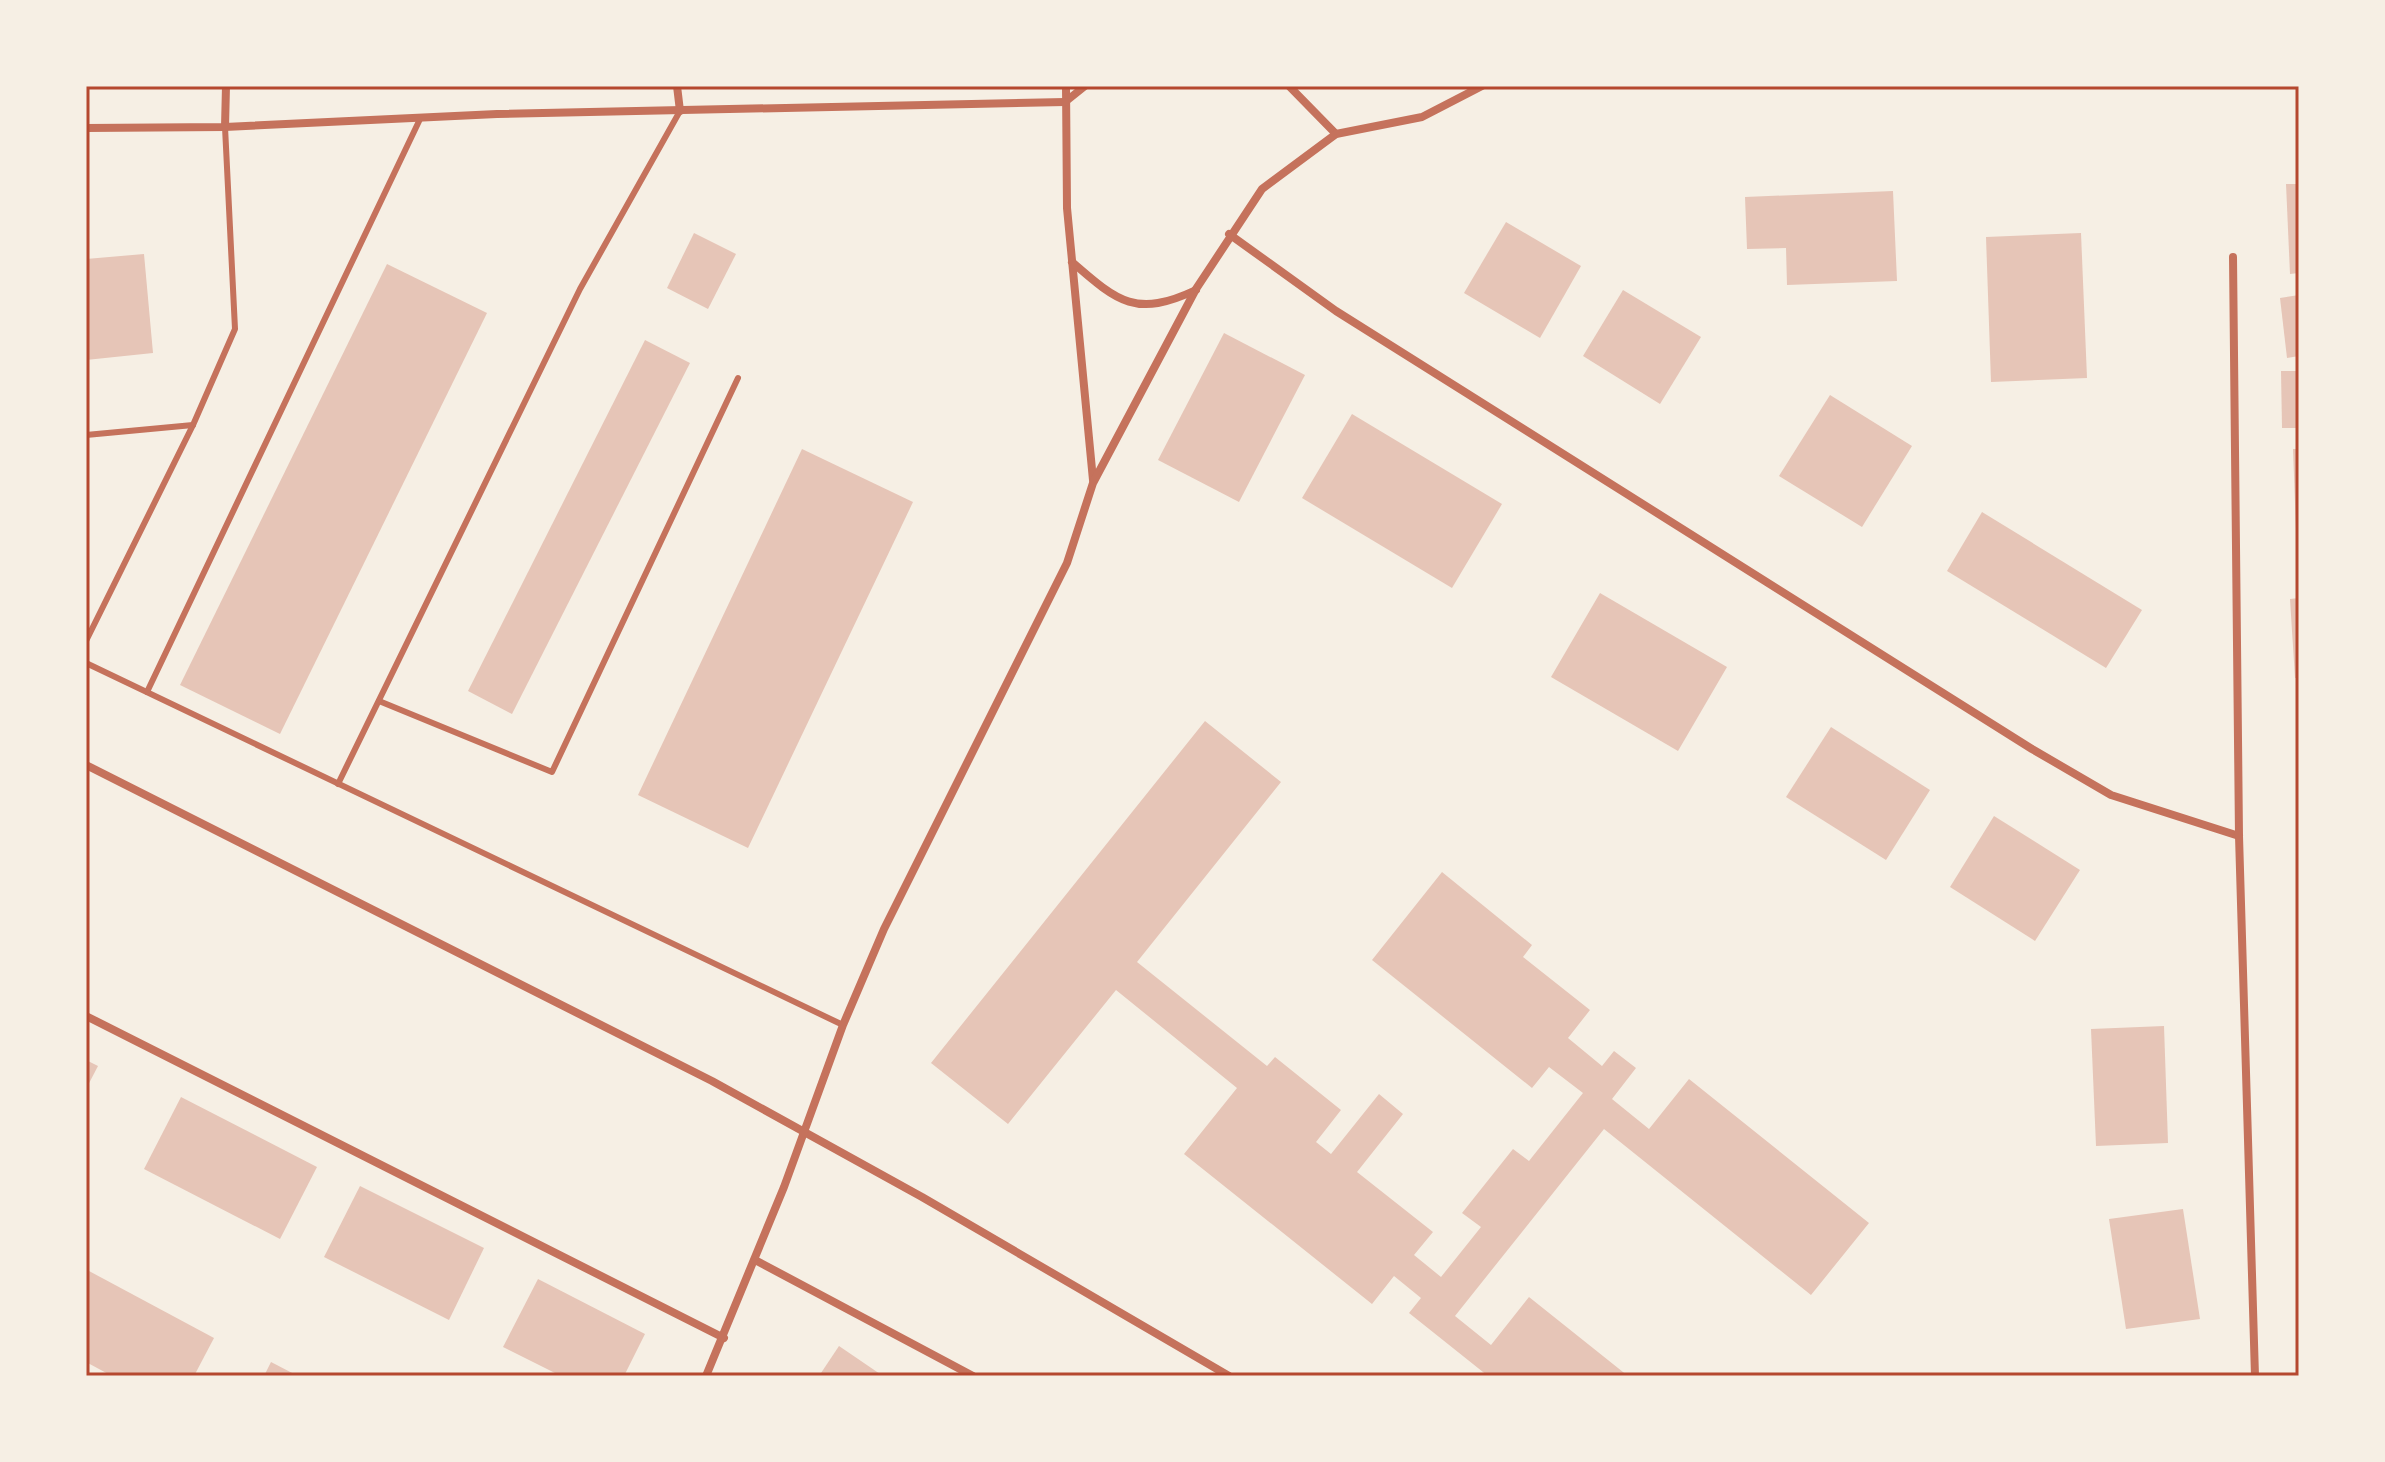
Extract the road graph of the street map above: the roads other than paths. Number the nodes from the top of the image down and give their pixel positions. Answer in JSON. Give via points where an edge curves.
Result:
{"nodes":[{"id":1,"x":226,"y":86,"type":"edge"},
{"id":2,"x":677,"y":86,"type":"edge"},
{"id":3,"x":1066,"y":86,"type":"edge"},
{"id":4,"x":1085,"y":86,"type":"edge"},
{"id":5,"x":1289,"y":86,"type":"edge"},
{"id":6,"x":1482,"y":86,"type":"edge"},
{"id":7,"x":1065,"y":102,"type":"junction"},
{"id":8,"x":680,"y":111,"type":"junction"},
{"id":9,"x":421,"y":116,"type":"junction"},
{"id":10,"x":225,"y":127,"type":"junction"},
{"id":11,"x":86,"y":128,"type":"edge"},
{"id":12,"x":1336,"y":134,"type":"junction"},
{"id":13,"x":1229,"y":234,"type":"junction"},
{"id":14,"x":2233,"y":257,"type":"dead end"},
{"id":15,"x":1072,"y":262,"type":"junction"},
{"id":16,"x":1196,"y":289,"type":"junction"},
{"id":17,"x":738,"y":378,"type":"dead end"},
{"id":18,"x":193,"y":425,"type":"junction"},
{"id":19,"x":86,"y":435,"type":"edge"},
{"id":20,"x":1093,"y":483,"type":"junction"},
{"id":21,"x":86,"y":641,"type":"edge"},
{"id":22,"x":86,"y":663,"type":"edge"},
{"id":23,"x":147,"y":692,"type":"junction"},
{"id":24,"x":379,"y":701,"type":"junction"},
{"id":25,"x":86,"y":765,"type":"edge"},
{"id":26,"x":338,"y":784,"type":"junction"},
{"id":27,"x":2239,"y":836,"type":"junction"},
{"id":28,"x":86,"y":1016,"type":"edge"},
{"id":29,"x":843,"y":1025,"type":"junction"},
{"id":30,"x":803,"y":1132,"type":"junction"},
{"id":31,"x":755,"y":1260,"type":"junction"},
{"id":32,"x":724,"y":1338,"type":"junction"},
{"id":33,"x":706,"y":1376,"type":"edge"},
{"id":34,"x":973,"y":1376,"type":"edge"},
{"id":35,"x":1229,"y":1376,"type":"edge"},
{"id":36,"x":2255,"y":1376,"type":"edge"}],
"edges":[{"from":1,"to":10,"type":"street"},
{"from":2,"to":8,"type":"street"},
{"from":3,"to":7,"type":"street"},
{"from":4,"to":7,"type":"street"},
{"from":5,"to":12,"type":"street"},
{"from":6,"to":12,"type":"street","via":[[1422,117]]},
{"from":7,"to":8,"type":"street"},
{"from":7,"to":15,"type":"street"},
{"from":8,"to":9,"type":"street"},
{"from":8,"to":24,"type":"lane","via":[[580,289]]},
{"from":9,"to":10,"type":"street"},
{"from":9,"to":23,"type":"lane"},
{"from":10,"to":11,"type":"street"},
{"from":10,"to":18,"type":"lane","via":[[235,329]]},
{"from":12,"to":13,"type":"street","via":[[1262,189]]},
{"from":13,"to":16,"type":"street"},
{"from":13,"to":27,"type":"street","via":[[1390,345],[2032,749],[2111,795]]},
{"from":14,"to":27,"type":"street"},
{"from":15,"to":16,"type":"street","via":[[1102,288],[1141,305],[1165,305]]},
{"from":15,"to":20,"type":"street"},
{"from":16,"to":20,"type":"street"},
{"from":17,"to":24,"type":"lane","via":[[552,772]]},
{"from":18,"to":19,"type":"lane"},
{"from":18,"to":21,"type":"lane"},
{"from":20,"to":29,"type":"street","via":[[1067,563],[935,822]]},
{"from":22,"to":23,"type":"lane"},
{"from":23,"to":26,"type":"lane"},
{"from":24,"to":26,"type":"lane"},
{"from":25,"to":30,"type":"street","via":[[621,1033]]},
{"from":26,"to":29,"type":"lane"},
{"from":27,"to":36,"type":"street"},
{"from":28,"to":32,"type":"street"},
{"from":29,"to":30,"type":"street"},
{"from":30,"to":31,"type":"street"},
{"from":30,"to":35,"type":"street"},
{"from":31,"to":32,"type":"street"},
{"from":31,"to":34,"type":"street"},
{"from":32,"to":33,"type":"street"}]}
